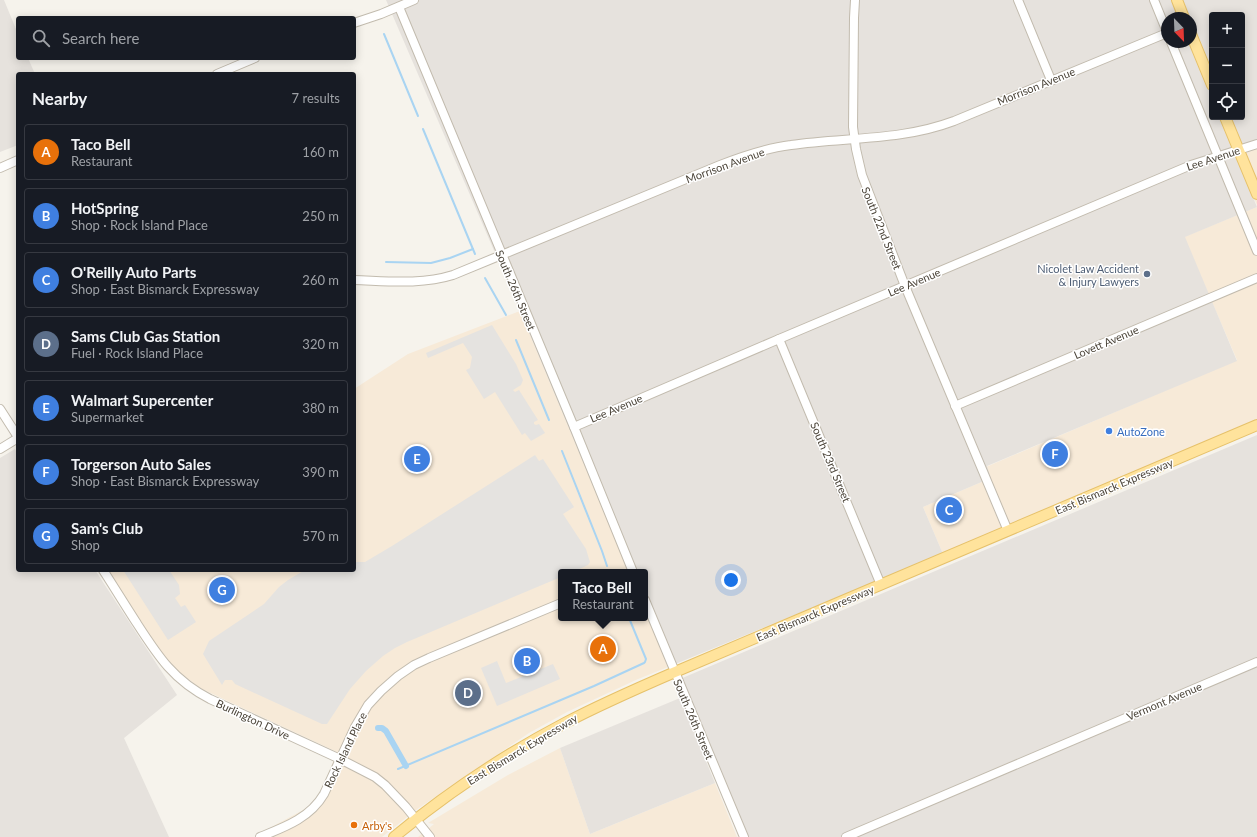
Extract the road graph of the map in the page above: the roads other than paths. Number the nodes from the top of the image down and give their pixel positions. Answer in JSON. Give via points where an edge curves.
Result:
{"nodes":[{"id":1,"x":414,"y":0,"type":"edge"},
{"id":2,"x":855,"y":0,"type":"edge"},
{"id":3,"x":1018,"y":0,"type":"edge"},
{"id":4,"x":1154,"y":0,"type":"edge"},
{"id":5,"x":1177,"y":0,"type":"edge"},
{"id":6,"x":399,"y":7,"type":"junction"},
{"id":7,"x":1182,"y":12,"type":"edge"},
{"id":8,"x":1161,"y":17,"type":"edge"},
{"id":9,"x":356,"y":22,"type":"edge"},
{"id":10,"x":1161,"y":34,"type":"edge"},
{"id":11,"x":1173,"y":48,"type":"edge"},
{"id":12,"x":1197,"y":48,"type":"edge"},
{"id":13,"x":250,"y":60,"type":"edge"},
{"id":14,"x":222,"y":72,"type":"edge"},
{"id":15,"x":1051,"y":80,"type":"junction"},
{"id":16,"x":1212,"y":84,"type":"edge"},
{"id":17,"x":1226,"y":120,"type":"edge"},
{"id":18,"x":854,"y":139,"type":"junction"},
{"id":19,"x":1257,"y":144,"type":"edge"},
{"id":20,"x":1239,"y":150,"type":"junction"},
{"id":21,"x":1218,"y":156,"type":"junction"},
{"id":22,"x":16,"y":161,"type":"edge"},
{"id":23,"x":0,"y":168,"type":"edge"},
{"id":24,"x":1257,"y":194,"type":"edge"},
{"id":25,"x":1257,"y":251,"type":"edge"},
{"id":26,"x":502,"y":256,"type":"junction"},
{"id":27,"x":1257,"y":278,"type":"edge"},
{"id":28,"x":356,"y":280,"type":"edge"},
{"id":29,"x":905,"y":286,"type":"junction"},
{"id":30,"x":779,"y":339,"type":"junction"},
{"id":31,"x":955,"y":406,"type":"junction"},
{"id":32,"x":0,"y":409,"type":"edge"},
{"id":33,"x":1257,"y":425,"type":"edge"},
{"id":34,"x":574,"y":427,"type":"junction"},
{"id":35,"x":16,"y":435,"type":"edge"},
{"id":36,"x":16,"y":439,"type":"edge"},
{"id":37,"x":0,"y":449,"type":"edge"},
{"id":38,"x":1008,"y":531,"type":"junction"},
{"id":39,"x":632,"y":569,"type":"edge"},
{"id":40,"x":104,"y":572,"type":"edge"},
{"id":41,"x":881,"y":585,"type":"junction"},
{"id":42,"x":558,"y":604,"type":"edge"},
{"id":43,"x":648,"y":607,"type":"edge"},
{"id":44,"x":1257,"y":662,"type":"edge"},
{"id":45,"x":675,"y":672,"type":"junction"},
{"id":46,"x":340,"y":759,"type":"junction"},
{"id":47,"x":416,"y":819,"type":"junction"},
{"id":48,"x":260,"y":837,"type":"edge"},
{"id":49,"x":394,"y":837,"type":"edge"},
{"id":50,"x":430,"y":837,"type":"edge"},
{"id":51,"x":744,"y":837,"type":"edge"},
{"id":52,"x":846,"y":837,"type":"edge"}],
"edges":[{"from":1,"to":6,"type":"street"},
{"from":2,"to":18,"type":"street","name":"South 22nd Street"},
{"from":3,"to":15,"type":"street"},
{"from":4,"to":8,"type":"street"},
{"from":5,"to":7,"type":"main road"},
{"from":6,"to":9,"type":"street"},
{"from":6,"to":26,"type":"street","name":"South 26th Street"},
{"from":10,"to":15,"type":"street","name":"Morrison Avenue"},
{"from":11,"to":21,"type":"street"},
{"from":12,"to":16,"type":"main road"},
{"from":13,"to":14,"type":"street"},
{"from":15,"to":18,"type":"street","name":"Morrison Avenue","via":[[934,128],[898,135]]},
{"from":17,"to":20,"type":"main road"},
{"from":18,"to":26,"type":"street","name":"Morrison Avenue","via":[[789,145],[748,155]]},
{"from":18,"to":29,"type":"street","name":"South 22nd Street","via":[[864,185]]},
{"from":19,"to":20,"type":"street","name":"Lee Avenue"},
{"from":20,"to":21,"type":"street","name":"Lee Avenue"},
{"from":20,"to":24,"type":"main road"},
{"from":21,"to":25,"type":"street"},
{"from":21,"to":29,"type":"street","name":"Lee Avenue","via":[[1190,165]]},
{"from":22,"to":23,"type":"street"},
{"from":26,"to":28,"type":"street","name":"Morrison Avenue","via":[[439,279],[418,282]]},
{"from":26,"to":34,"type":"street","name":"South 26th Street"},
{"from":27,"to":31,"type":"street","name":"Lovett Avenue"},
{"from":29,"to":30,"type":"street","name":"Lee Avenue"},
{"from":29,"to":31,"type":"street","name":"South 22nd Street"},
{"from":30,"to":34,"type":"street","name":"Lee Avenue"},
{"from":30,"to":41,"type":"street","name":"South 23rd Street"},
{"from":31,"to":38,"type":"street","name":"South 22nd Street"},
{"from":32,"to":35,"type":"street"},
{"from":33,"to":38,"type":"main road","name":"East Bismarck Expressway"},
{"from":34,"to":39,"type":"street","name":"South 26th Street"},
{"from":36,"to":37,"type":"street"},
{"from":38,"to":41,"type":"main road","name":"East Bismarck Expressway"},
{"from":40,"to":46,"type":"street","name":"Burlington Drive","via":[[160,658],[181,681],[206,697]]},
{"from":41,"to":45,"type":"main road","name":"East Bismarck Expressway"},
{"from":42,"to":46,"type":"street","name":"Rock Island Place","via":[[429,658],[398,676],[364,710]]},
{"from":43,"to":45,"type":"street","name":"South 26th Street"},
{"from":44,"to":52,"type":"street","name":"Vermont Avenue"},
{"from":45,"to":47,"type":"main road","name":"East Bismarck Expressway","via":[[604,703],[543,735],[461,786]]},
{"from":45,"to":51,"type":"street","name":"South 26th Street"},
{"from":46,"to":47,"type":"street","name":"Burlington Drive","via":[[380,781]]},
{"from":46,"to":48,"type":"street","name":"Rock Island Place","via":[[324,794],[313,809],[294,822]]},
{"from":47,"to":49,"type":"main road","name":"East Bismarck Expressway"},
{"from":47,"to":50,"type":"street","name":"Burlington Drive"}]}
